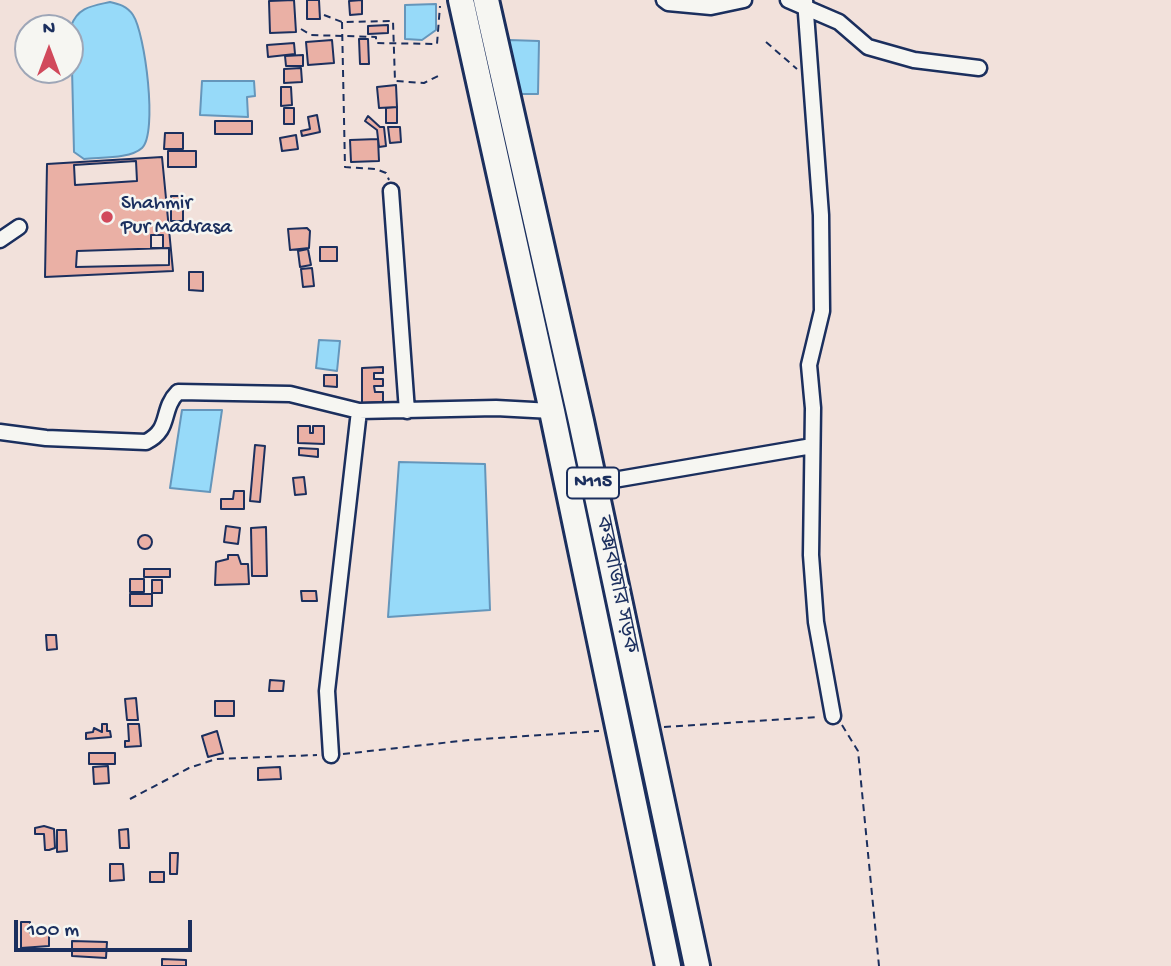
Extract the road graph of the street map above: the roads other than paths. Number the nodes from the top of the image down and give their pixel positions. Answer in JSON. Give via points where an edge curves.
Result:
{"nodes":[{"id":1,"x":486,"y":0,"type":"edge"},
{"id":2,"x":664,"y":0,"type":"edge"},
{"id":3,"x":744,"y":0,"type":"edge"},
{"id":4,"x":788,"y":0,"type":"edge"},
{"id":5,"x":451,"y":3,"type":"edge"},
{"id":6,"x":805,"y":4,"type":"edge"},
{"id":7,"x":979,"y":68,"type":"dead end"},
{"id":8,"x":391,"y":191,"type":"road end"},
{"id":9,"x":19,"y":227,"type":"dead end"},
{"id":10,"x":0,"y":240,"type":"edge"},
{"id":11,"x":359,"y":411,"type":"junction"},
{"id":12,"x":407,"y":411,"type":"junction"},
{"id":13,"x":552,"y":411,"type":"junction"},
{"id":14,"x":0,"y":432,"type":"edge"},
{"id":15,"x":812,"y":446,"type":"junction"},
{"id":16,"x":593,"y":482,"type":"junction"},
{"id":17,"x":567,"y":488,"type":"junction"},
{"id":18,"x":834,"y":716,"type":"road end"},
{"id":19,"x":331,"y":755,"type":"road end"},
{"id":20,"x":668,"y":966,"type":"edge"},
{"id":21,"x":697,"y":966,"type":"edge"}],
"edges":[{"from":1,"to":16,"type":"highway","name":"কক্সবাজার সড়ক","number":"N115"},
{"from":2,"to":3,"type":"street","via":[[711,7]]},
{"from":4,"to":6,"type":"street"},
{"from":5,"to":13,"type":"highway","name":"কক্সবাজার সড়ক","number":"N115"},
{"from":6,"to":7,"type":"street","via":[[839,22],[869,47],[914,60]]},
{"from":6,"to":15,"type":"street","via":[[821,215],[822,312],[808,365]]},
{"from":8,"to":12,"type":"street"},
{"from":9,"to":10,"type":"street"},
{"from":11,"to":12,"type":"street"},
{"from":11,"to":14,"type":"street","via":[[290,394],[178,392],[158,436],[146,442],[46,439]]},
{"from":11,"to":19,"type":"street","via":[[327,691]]},
{"from":12,"to":13,"type":"street"},
{"from":13,"to":17,"type":"highway","name":"কক্সবাজার সড়ক","number":"N115"},
{"from":15,"to":16,"type":"street"},
{"from":15,"to":18,"type":"street","via":[[811,555],[817,622]]},
{"from":16,"to":17,"type":"street"},
{"from":16,"to":21,"type":"highway","name":"কক্সবাজার সড়ক","number":"N115"},
{"from":17,"to":20,"type":"highway","name":"কক্সবাজার সড়ক","number":"N115"}]}
